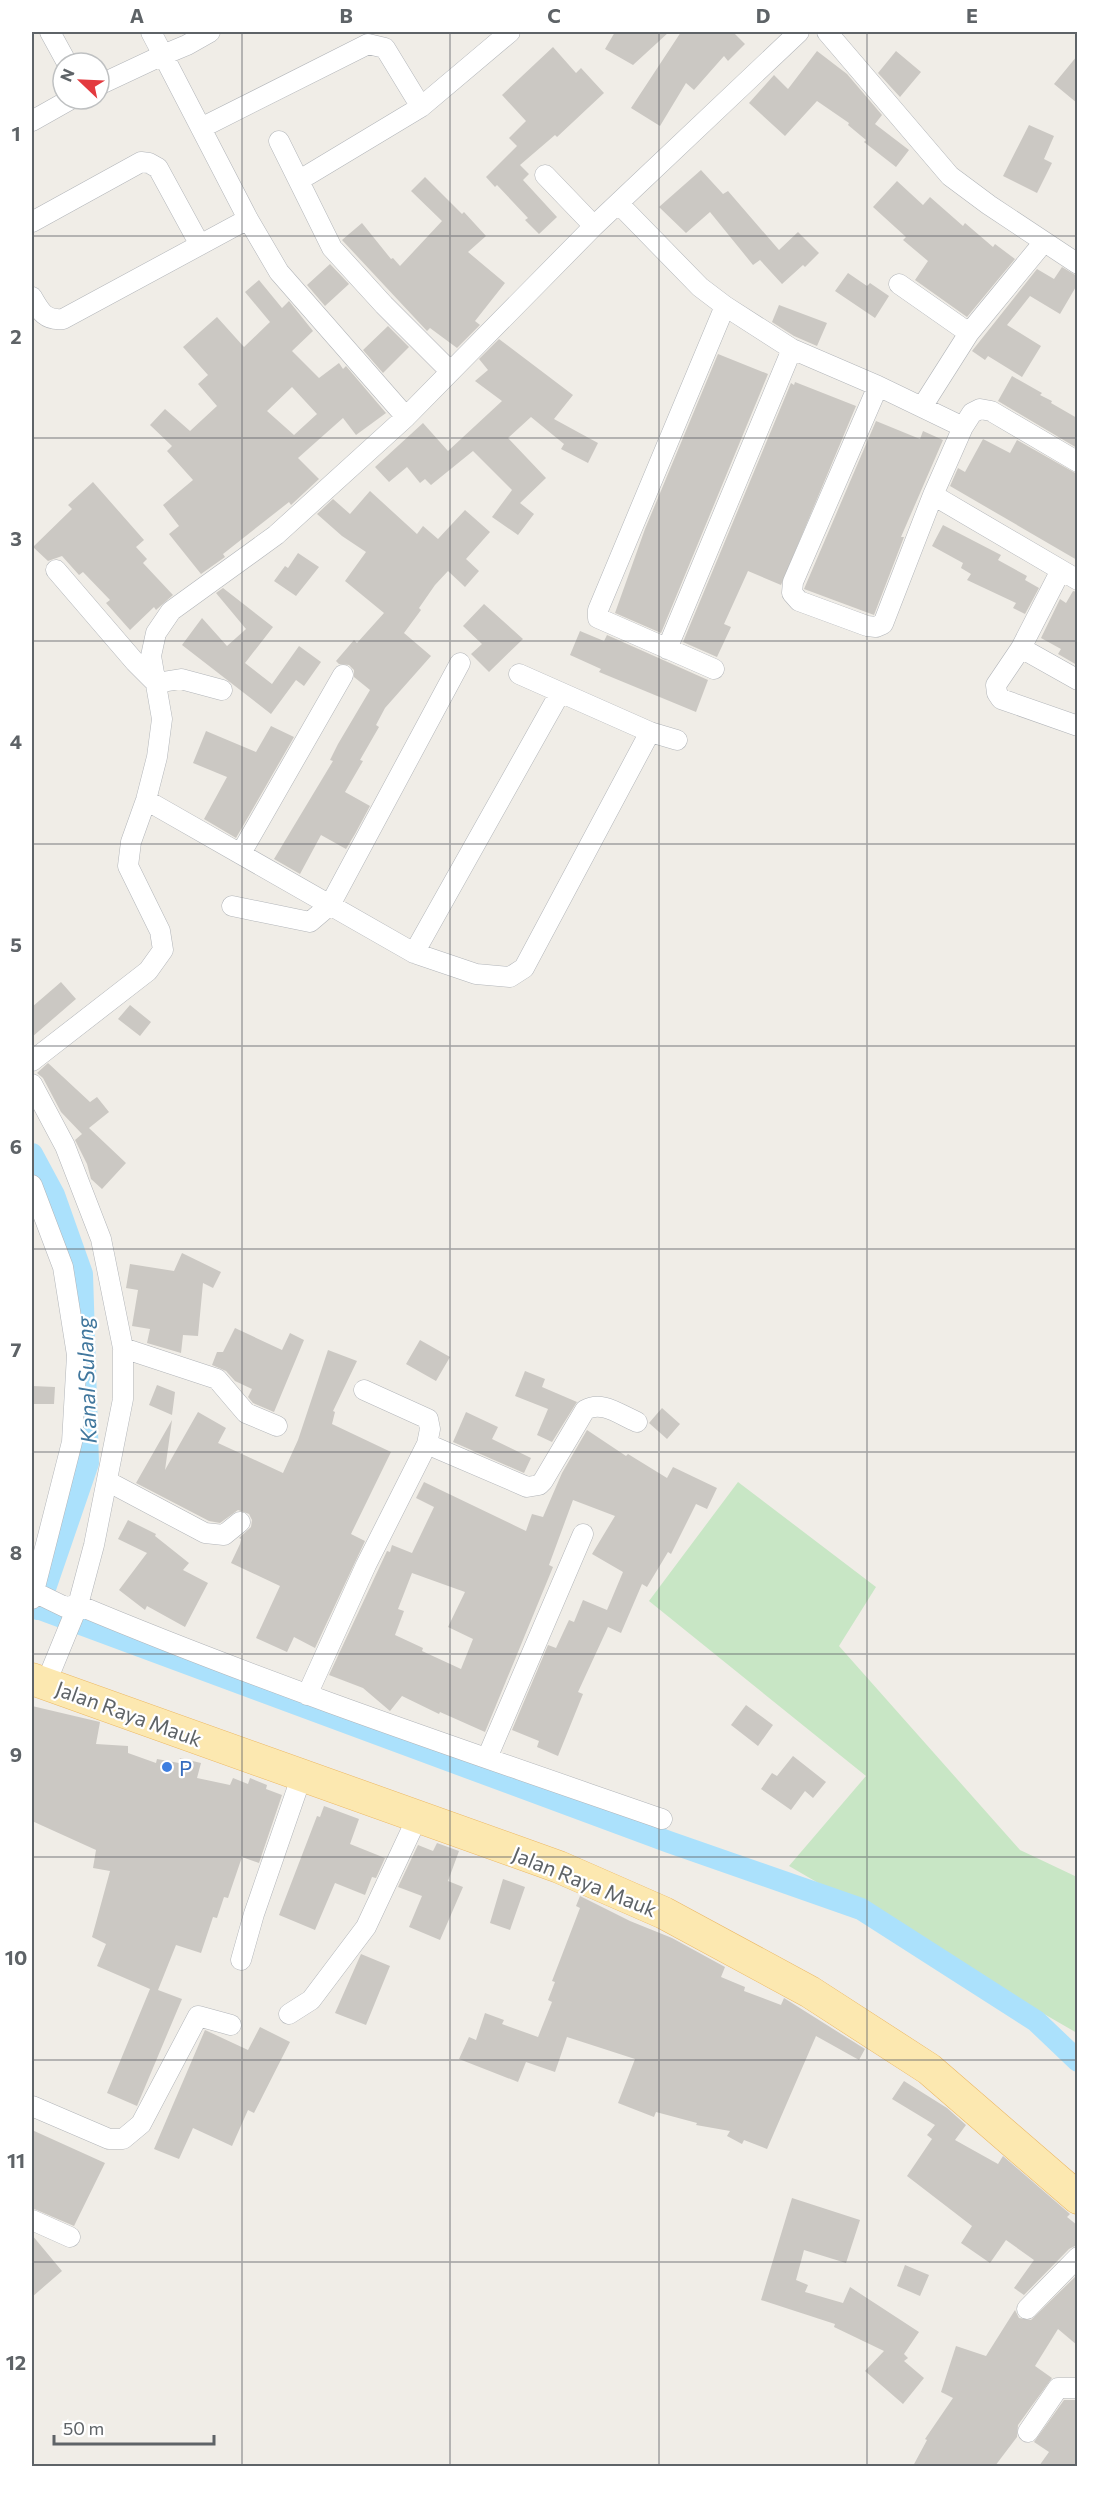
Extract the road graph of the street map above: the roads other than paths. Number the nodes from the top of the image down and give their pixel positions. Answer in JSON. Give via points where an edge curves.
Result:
{"nodes":[{"id":1,"x":50,"y":32,"type":"edge"},
{"id":2,"x":151,"y":32,"type":"edge"},
{"id":3,"x":210,"y":32,"type":"edge"},
{"id":4,"x":510,"y":32,"type":"edge"},
{"id":5,"x":799,"y":32,"type":"edge"},
{"id":6,"x":827,"y":32,"type":"edge"},
{"id":7,"x":61,"y":51,"type":"edge"},
{"id":8,"x":163,"y":55,"type":"junction"},
{"id":9,"x":111,"y":79,"type":"edge"},
{"id":10,"x":420,"y":107,"type":"junction"},
{"id":11,"x":51,"y":110,"type":"edge"},
{"id":12,"x":32,"y":121,"type":"edge"},
{"id":13,"x":201,"y":128,"type":"junction"},
{"id":14,"x":279,"y":141,"type":"dead end"},
{"id":15,"x":545,"y":175,"type":"dead end"},
{"id":16,"x":308,"y":176,"type":"dead end"},
{"id":17,"x":619,"y":204,"type":"junction"},
{"id":18,"x":248,"y":219,"type":"junction"},
{"id":19,"x":32,"y":222,"type":"edge"},
{"id":20,"x":594,"y":226,"type":"junction"},
{"id":21,"x":1043,"y":243,"type":"junction"},
{"id":22,"x":200,"y":245,"type":"junction"},
{"id":23,"x":1077,"y":264,"type":"edge"},
{"id":24,"x":899,"y":284,"type":"dead end"},
{"id":25,"x":32,"y":297,"type":"edge"},
{"id":26,"x":725,"y":306,"type":"junction"},
{"id":27,"x":969,"y":333,"type":"junction"},
{"id":28,"x":792,"y":349,"type":"junction"},
{"id":29,"x":450,"y":371,"type":"junction"},
{"id":30,"x":878,"y":386,"type":"junction"},
{"id":31,"x":922,"y":407,"type":"junction"},
{"id":32,"x":406,"y":417,"type":"junction"},
{"id":33,"x":963,"y":427,"type":"junction"},
{"id":34,"x":1077,"y":462,"type":"edge"},
{"id":35,"x":933,"y":495,"type":"junction"},
{"id":36,"x":56,"y":570,"type":"dead end"},
{"id":37,"x":1069,"y":575,"type":"edge"},
{"id":38,"x":1021,"y":648,"type":"junction"},
{"id":39,"x":667,"y":649,"type":"junction"},
{"id":40,"x":460,"y":663,"type":"dead end"},
{"id":41,"x":714,"y":669,"type":"dead end"},
{"id":42,"x":519,"y":674,"type":"dead end"},
{"id":43,"x":343,"y":675,"type":"dead end"},
{"id":44,"x":1077,"y":680,"type":"edge"},
{"id":45,"x":156,"y":683,"type":"junction"},
{"id":46,"x":222,"y":690,"type":"dead end"},
{"id":47,"x":560,"y":693,"type":"junction"},
{"id":48,"x":1077,"y":726,"type":"edge"},
{"id":49,"x":650,"y":732,"type":"junction"},
{"id":50,"x":677,"y":740,"type":"dead end"},
{"id":51,"x":146,"y":800,"type":"junction"},
{"id":52,"x":241,"y":853,"type":"junction"},
{"id":53,"x":330,"y":904,"type":"junction"},
{"id":54,"x":232,"y":906,"type":"dead end"},
{"id":55,"x":414,"y":953,"type":"junction"},
{"id":56,"x":32,"y":1061,"type":"edge"},
{"id":57,"x":32,"y":1084,"type":"edge"},
{"id":58,"x":32,"y":1185,"type":"edge"},
{"id":59,"x":123,"y":1348,"type":"junction"},
{"id":60,"x":364,"y":1390,"type":"dead end"},
{"id":61,"x":637,"y":1422,"type":"dead end"},
{"id":62,"x":277,"y":1426,"type":"dead end"},
{"id":63,"x":427,"y":1444,"type":"junction"},
{"id":64,"x":107,"y":1481,"type":"junction"},
{"id":65,"x":240,"y":1522,"type":"dead end"},
{"id":66,"x":583,"y":1534,"type":"dead end"},
{"id":67,"x":33,"y":1594,"type":"edge"},
{"id":68,"x":72,"y":1609,"type":"junction"},
{"id":69,"x":43,"y":1676,"type":"edge"},
{"id":70,"x":307,"y":1695,"type":"junction"},
{"id":71,"x":487,"y":1758,"type":"junction"},
{"id":72,"x":302,"y":1775,"type":"junction"},
{"id":73,"x":418,"y":1816,"type":"junction"},
{"id":74,"x":662,"y":1819,"type":"dead end"},
{"id":75,"x":241,"y":1960,"type":"dead end"},
{"id":76,"x":289,"y":2014,"type":"dead end"},
{"id":77,"x":231,"y":2025,"type":"dead end"},
{"id":78,"x":32,"y":2106,"type":"edge"},
{"id":79,"x":1077,"y":2198,"type":"edge"},
{"id":80,"x":32,"y":2220,"type":"edge"},
{"id":81,"x":70,"y":2237,"type":"dead end"},
{"id":82,"x":1077,"y":2257,"type":"edge"},
{"id":83,"x":1027,"y":2309,"type":"dead end"},
{"id":84,"x":1077,"y":2388,"type":"edge"},
{"id":85,"x":1028,"y":2432,"type":"dead end"}],
"edges":[{"from":1,"to":7,"type":"street"},
{"from":2,"to":8,"type":"street"},
{"from":3,"to":8,"type":"street"},
{"from":4,"to":10,"type":"street"},
{"from":5,"to":17,"type":"street"},
{"from":6,"to":21,"type":"street","via":[[950,176]]},
{"from":8,"to":9,"type":"street"},
{"from":8,"to":13,"type":"street"},
{"from":10,"to":13,"type":"street","via":[[385,48],[376,44]]},
{"from":10,"to":16,"type":"street"},
{"from":11,"to":12,"type":"street"},
{"from":13,"to":18,"type":"street"},
{"from":14,"to":29,"type":"street","via":[[332,248]]},
{"from":15,"to":20,"type":"street"},
{"from":17,"to":20,"type":"street"},
{"from":17,"to":26,"type":"street"},
{"from":18,"to":22,"type":"street"},
{"from":18,"to":32,"type":"street","via":[[279,272]]},
{"from":19,"to":22,"type":"street","via":[[141,162],[149,163],[158,168]]},
{"from":20,"to":29,"type":"street"},
{"from":21,"to":23,"type":"street"},
{"from":21,"to":27,"type":"street"},
{"from":22,"to":25,"type":"street","via":[[63,320],[44,316]]},
{"from":24,"to":27,"type":"street"},
{"from":26,"to":28,"type":"street"},
{"from":26,"to":39,"type":"street","via":[[598,610],[598,618],[605,623]]},
{"from":27,"to":31,"type":"street"},
{"from":28,"to":30,"type":"street"},
{"from":28,"to":39,"type":"street"},
{"from":29,"to":32,"type":"street"},
{"from":30,"to":31,"type":"street"},
{"from":30,"to":35,"type":"street","via":[[793,582],[792,593],[799,601],[867,626],[883,624]]},
{"from":31,"to":33,"type":"street"},
{"from":32,"to":45,"type":"street","via":[[276,535],[171,611],[156,633],[151,656]]},
{"from":33,"to":34,"type":"street","via":[[972,412],[991,411]]},
{"from":33,"to":35,"type":"street"},
{"from":35,"to":37,"type":"street"},
{"from":36,"to":45,"type":"street"},
{"from":37,"to":38,"type":"street"},
{"from":38,"to":44,"type":"street"},
{"from":38,"to":48,"type":"street","via":[[996,685],[1001,699]]},
{"from":39,"to":41,"type":"street"},
{"from":40,"to":53,"type":"street"},
{"from":42,"to":47,"type":"street"},
{"from":43,"to":52,"type":"street"},
{"from":45,"to":46,"type":"street","via":[[181,679]]},
{"from":45,"to":51,"type":"street","via":[[162,719]]},
{"from":47,"to":49,"type":"street"},
{"from":47,"to":55,"type":"street"},
{"from":49,"to":50,"type":"street"},
{"from":49,"to":55,"type":"street","via":[[524,968],[510,977],[476,974]]},
{"from":51,"to":52,"type":"street"},
{"from":51,"to":56,"type":"street","via":[[130,842],[128,866],[160,931],[163,950],[148,971]]},
{"from":52,"to":53,"type":"street"},
{"from":53,"to":54,"type":"street","via":[[310,922]]},
{"from":53,"to":55,"type":"street"},
{"from":57,"to":59,"type":"street","via":[[65,1146],[101,1239]]},
{"from":58,"to":67,"type":"street","via":[[63,1267],[77,1355],[72,1442]]},
{"from":59,"to":62,"type":"street","via":[[217,1379],[246,1413]]},
{"from":59,"to":64,"type":"street","via":[[123,1399]]},
{"from":60,"to":63,"type":"street","via":[[428,1419]]},
{"from":61,"to":63,"type":"street","via":[[602,1406],[585,1410],[543,1480],[526,1487]]},
{"from":63,"to":70,"type":"street"},
{"from":64,"to":65,"type":"street","via":[[205,1533],[224,1535]]},
{"from":64,"to":68,"type":"street"},
{"from":66,"to":71,"type":"street"},
{"from":67,"to":68,"type":"street"},
{"from":68,"to":69,"type":"street"},
{"from":68,"to":70,"type":"street"},
{"from":69,"to":72,"type":"main road","name":"Jalan Raya Mauk"},
{"from":70,"to":71,"type":"street"},
{"from":71,"to":74,"type":"street"},
{"from":72,"to":73,"type":"main road","name":"Jalan Raya Mauk"},
{"from":72,"to":75,"type":"street"},
{"from":73,"to":76,"type":"street","via":[[366,1927],[311,2000]]},
{"from":73,"to":79,"type":"main road","name":"Jalan Raya Mauk","via":[[559,1867],[664,1913],[810,1992],[929,2069]]},
{"from":77,"to":78,"type":"street","via":[[198,2016],[141,2124],[123,2139],[109,2139]]},
{"from":80,"to":81,"type":"street"},
{"from":82,"to":83,"type":"street"},
{"from":84,"to":85,"type":"street","via":[[1058,2388]]}]}
